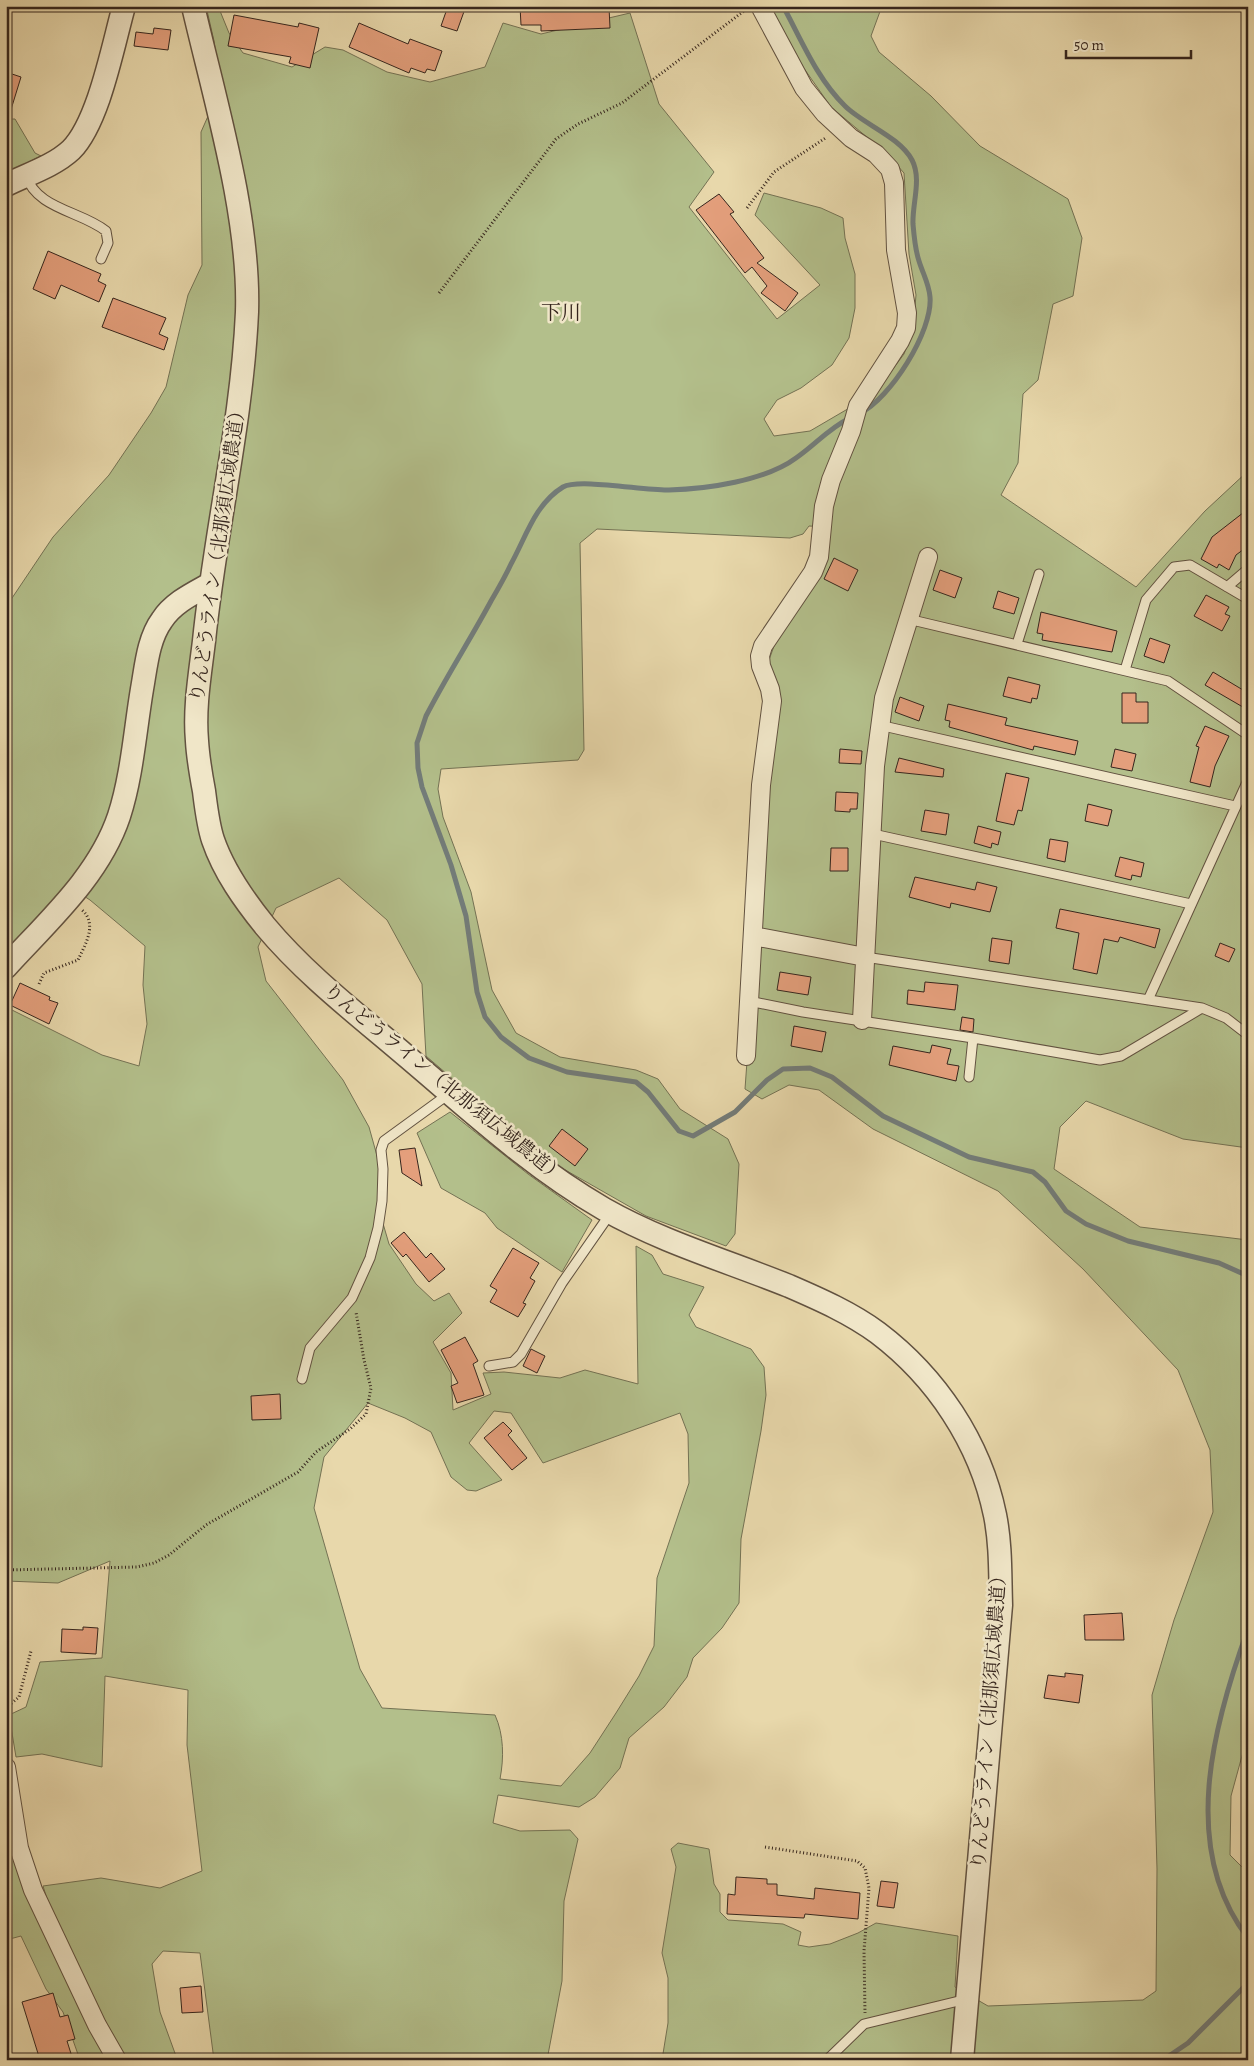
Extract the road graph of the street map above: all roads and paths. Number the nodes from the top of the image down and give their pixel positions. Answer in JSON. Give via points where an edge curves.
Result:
{"nodes":[{"id":1,"x":124,"y":6,"type":"edge"},
{"id":2,"x":193,"y":6,"type":"edge"},
{"id":3,"x":750,"y":6,"type":"edge"},
{"id":4,"x":760,"y":6,"type":"edge"},
{"id":5,"x":840,"y":128,"type":"junction"},
{"id":6,"x":16,"y":180,"type":"edge"},
{"id":7,"x":747,"y":208,"type":"dead end"},
{"id":8,"x":101,"y":259,"type":"dead end"},
{"id":9,"x":439,"y":293,"type":"dead end"},
{"id":10,"x":928,"y":557,"type":"dead end"},
{"id":11,"x":1248,"y":569,"type":"edge"},
{"id":12,"x":1038,"y":574,"type":"dead end"},
{"id":13,"x":210,"y":584,"type":"junction"},
{"id":14,"x":1227,"y":587,"type":"junction"},
{"id":15,"x":1248,"y":599,"type":"edge"},
{"id":16,"x":908,"y":619,"type":"junction"},
{"id":17,"x":1017,"y":644,"type":"junction"},
{"id":18,"x":1124,"y":670,"type":"junction"},
{"id":19,"x":880,"y":725,"type":"junction"},
{"id":20,"x":1248,"y":735,"type":"edge"},
{"id":21,"x":1248,"y":780,"type":"edge"},
{"id":22,"x":1236,"y":806,"type":"junction"},
{"id":23,"x":873,"y":834,"type":"junction"},
{"id":24,"x":70,"y":898,"type":"junction"},
{"id":25,"x":1191,"y":904,"type":"junction"},
{"id":26,"x":753,"y":936,"type":"junction"},
{"id":27,"x":864,"y":957,"type":"junction"},
{"id":28,"x":6,"y":967,"type":"edge"},
{"id":29,"x":39,"y":984,"type":"dead end"},
{"id":30,"x":1148,"y":1000,"type":"junction"},
{"id":31,"x":749,"y":1001,"type":"junction"},
{"id":32,"x":1202,"y":1008,"type":"junction"},
{"id":33,"x":862,"y":1020,"type":"junction"},
{"id":34,"x":1248,"y":1035,"type":"edge"},
{"id":35,"x":973,"y":1038,"type":"junction"},
{"id":36,"x":746,"y":1056,"type":"dead end"},
{"id":37,"x":969,"y":1077,"type":"dead end"},
{"id":38,"x":450,"y":1093,"type":"junction"},
{"id":39,"x":611,"y":1212,"type":"junction"},
{"id":40,"x":356,"y":1289,"type":"junction"},
{"id":41,"x":489,"y":1366,"type":"dead end"},
{"id":42,"x":302,"y":1379,"type":"dead end"},
{"id":43,"x":6,"y":1570,"type":"edge"},
{"id":44,"x":31,"y":1651,"type":"dead end"},
{"id":45,"x":6,"y":1708,"type":"edge"},
{"id":46,"x":6,"y":1767,"type":"edge"},
{"id":47,"x":765,"y":1847,"type":"dead end"},
{"id":48,"x":967,"y":1999,"type":"junction"},
{"id":49,"x":864,"y":2024,"type":"junction"},
{"id":50,"x":117,"y":2060,"type":"edge"},
{"id":51,"x":826,"y":2060,"type":"edge"},
{"id":52,"x":962,"y":2060,"type":"edge"}],
"edges":[{"from":1,"to":6,"type":"street","via":[[86,128],[70,150]]},
{"from":2,"to":13,"type":"street","name":"りんどうライン（北那須広域農道）","via":[[243,238],[247,309],[240,385]]},
{"from":3,"to":9,"type":"path","via":[[622,103],[578,124],[556,140]]},
{"from":4,"to":5,"type":"street","via":[[804,88]]},
{"from":5,"to":7,"type":"path","via":[[774,172]]},
{"from":5,"to":26,"type":"street","via":[[876,154],[890,169],[894,183],[896,250],[907,313],[906,328],[858,406],[827,492],[819,557],[813,572],[763,646],[760,656],[772,701],[761,785]]},
{"from":6,"to":8,"type":"lane","via":[[40,198],[106,231],[108,244]]},
{"from":10,"to":16,"type":"street"},
{"from":11,"to":14,"type":"lane"},
{"from":12,"to":17,"type":"lane"},
{"from":13,"to":24,"type":"street","via":[[179,601],[161,621],[148,654],[119,817],[100,858]]},
{"from":13,"to":38,"type":"street","name":"りんどうライン（北那須広域農道）","via":[[196,740],[213,840],[228,874],[264,925],[304,968]]},
{"from":14,"to":15,"type":"lane"},
{"from":14,"to":18,"type":"lane","via":[[1190,565],[1174,567],[1146,600]]},
{"from":16,"to":17,"type":"lane"},
{"from":16,"to":19,"type":"street","via":[[884,698]]},
{"from":17,"to":18,"type":"lane"},
{"from":18,"to":20,"type":"lane","via":[[1168,681]]},
{"from":19,"to":22,"type":"lane"},
{"from":19,"to":23,"type":"street"},
{"from":21,"to":22,"type":"lane"},
{"from":22,"to":25,"type":"lane"},
{"from":23,"to":25,"type":"lane"},
{"from":23,"to":27,"type":"street"},
{"from":24,"to":28,"type":"street"},
{"from":24,"to":29,"type":"path","via":[[88,915],[87,940],[78,960],[44,973]]},
{"from":25,"to":30,"type":"lane"},
{"from":26,"to":27,"type":"street"},
{"from":26,"to":31,"type":"street"},
{"from":27,"to":30,"type":"lane"},
{"from":27,"to":33,"type":"street"},
{"from":30,"to":32,"type":"lane"},
{"from":31,"to":33,"type":"lane"},
{"from":31,"to":36,"type":"street"},
{"from":32,"to":34,"type":"lane","via":[[1226,1018]]},
{"from":32,"to":35,"type":"lane","via":[[1121,1056],[1100,1060]]},
{"from":33,"to":35,"type":"lane"},
{"from":35,"to":37,"type":"lane"},
{"from":38,"to":39,"type":"street","name":"りんどうライン（北那須広域農道）","via":[[544,1170]]},
{"from":38,"to":40,"type":"lane","via":[[384,1141],[378,1228],[370,1258]]},
{"from":39,"to":41,"type":"lane","via":[[562,1284],[521,1354],[513,1362]]},
{"from":39,"to":48,"type":"street","name":"りんどうライン（北那須広域農道）","via":[[665,1240],[832,1306],[875,1331],[914,1364],[941,1395],[965,1434],[994,1510],[1000,1550],[1001,1605]]},
{"from":40,"to":42,"type":"lane","via":[[310,1348]]},
{"from":40,"to":43,"type":"path","via":[[359,1334],[371,1388],[366,1414],[316,1452],[298,1472],[206,1525],[169,1556],[154,1563],[137,1567]]},
{"from":44,"to":45,"type":"path","via":[[19,1697]]},
{"from":46,"to":50,"type":"street","via":[[18,1848],[33,1890]]},
{"from":47,"to":49,"type":"path","via":[[857,1861],[865,1868],[868,1888]]},
{"from":48,"to":49,"type":"lane"},
{"from":48,"to":52,"type":"street","name":"りんどうライン（北那須広域農道）"},
{"from":49,"to":51,"type":"lane"}]}
